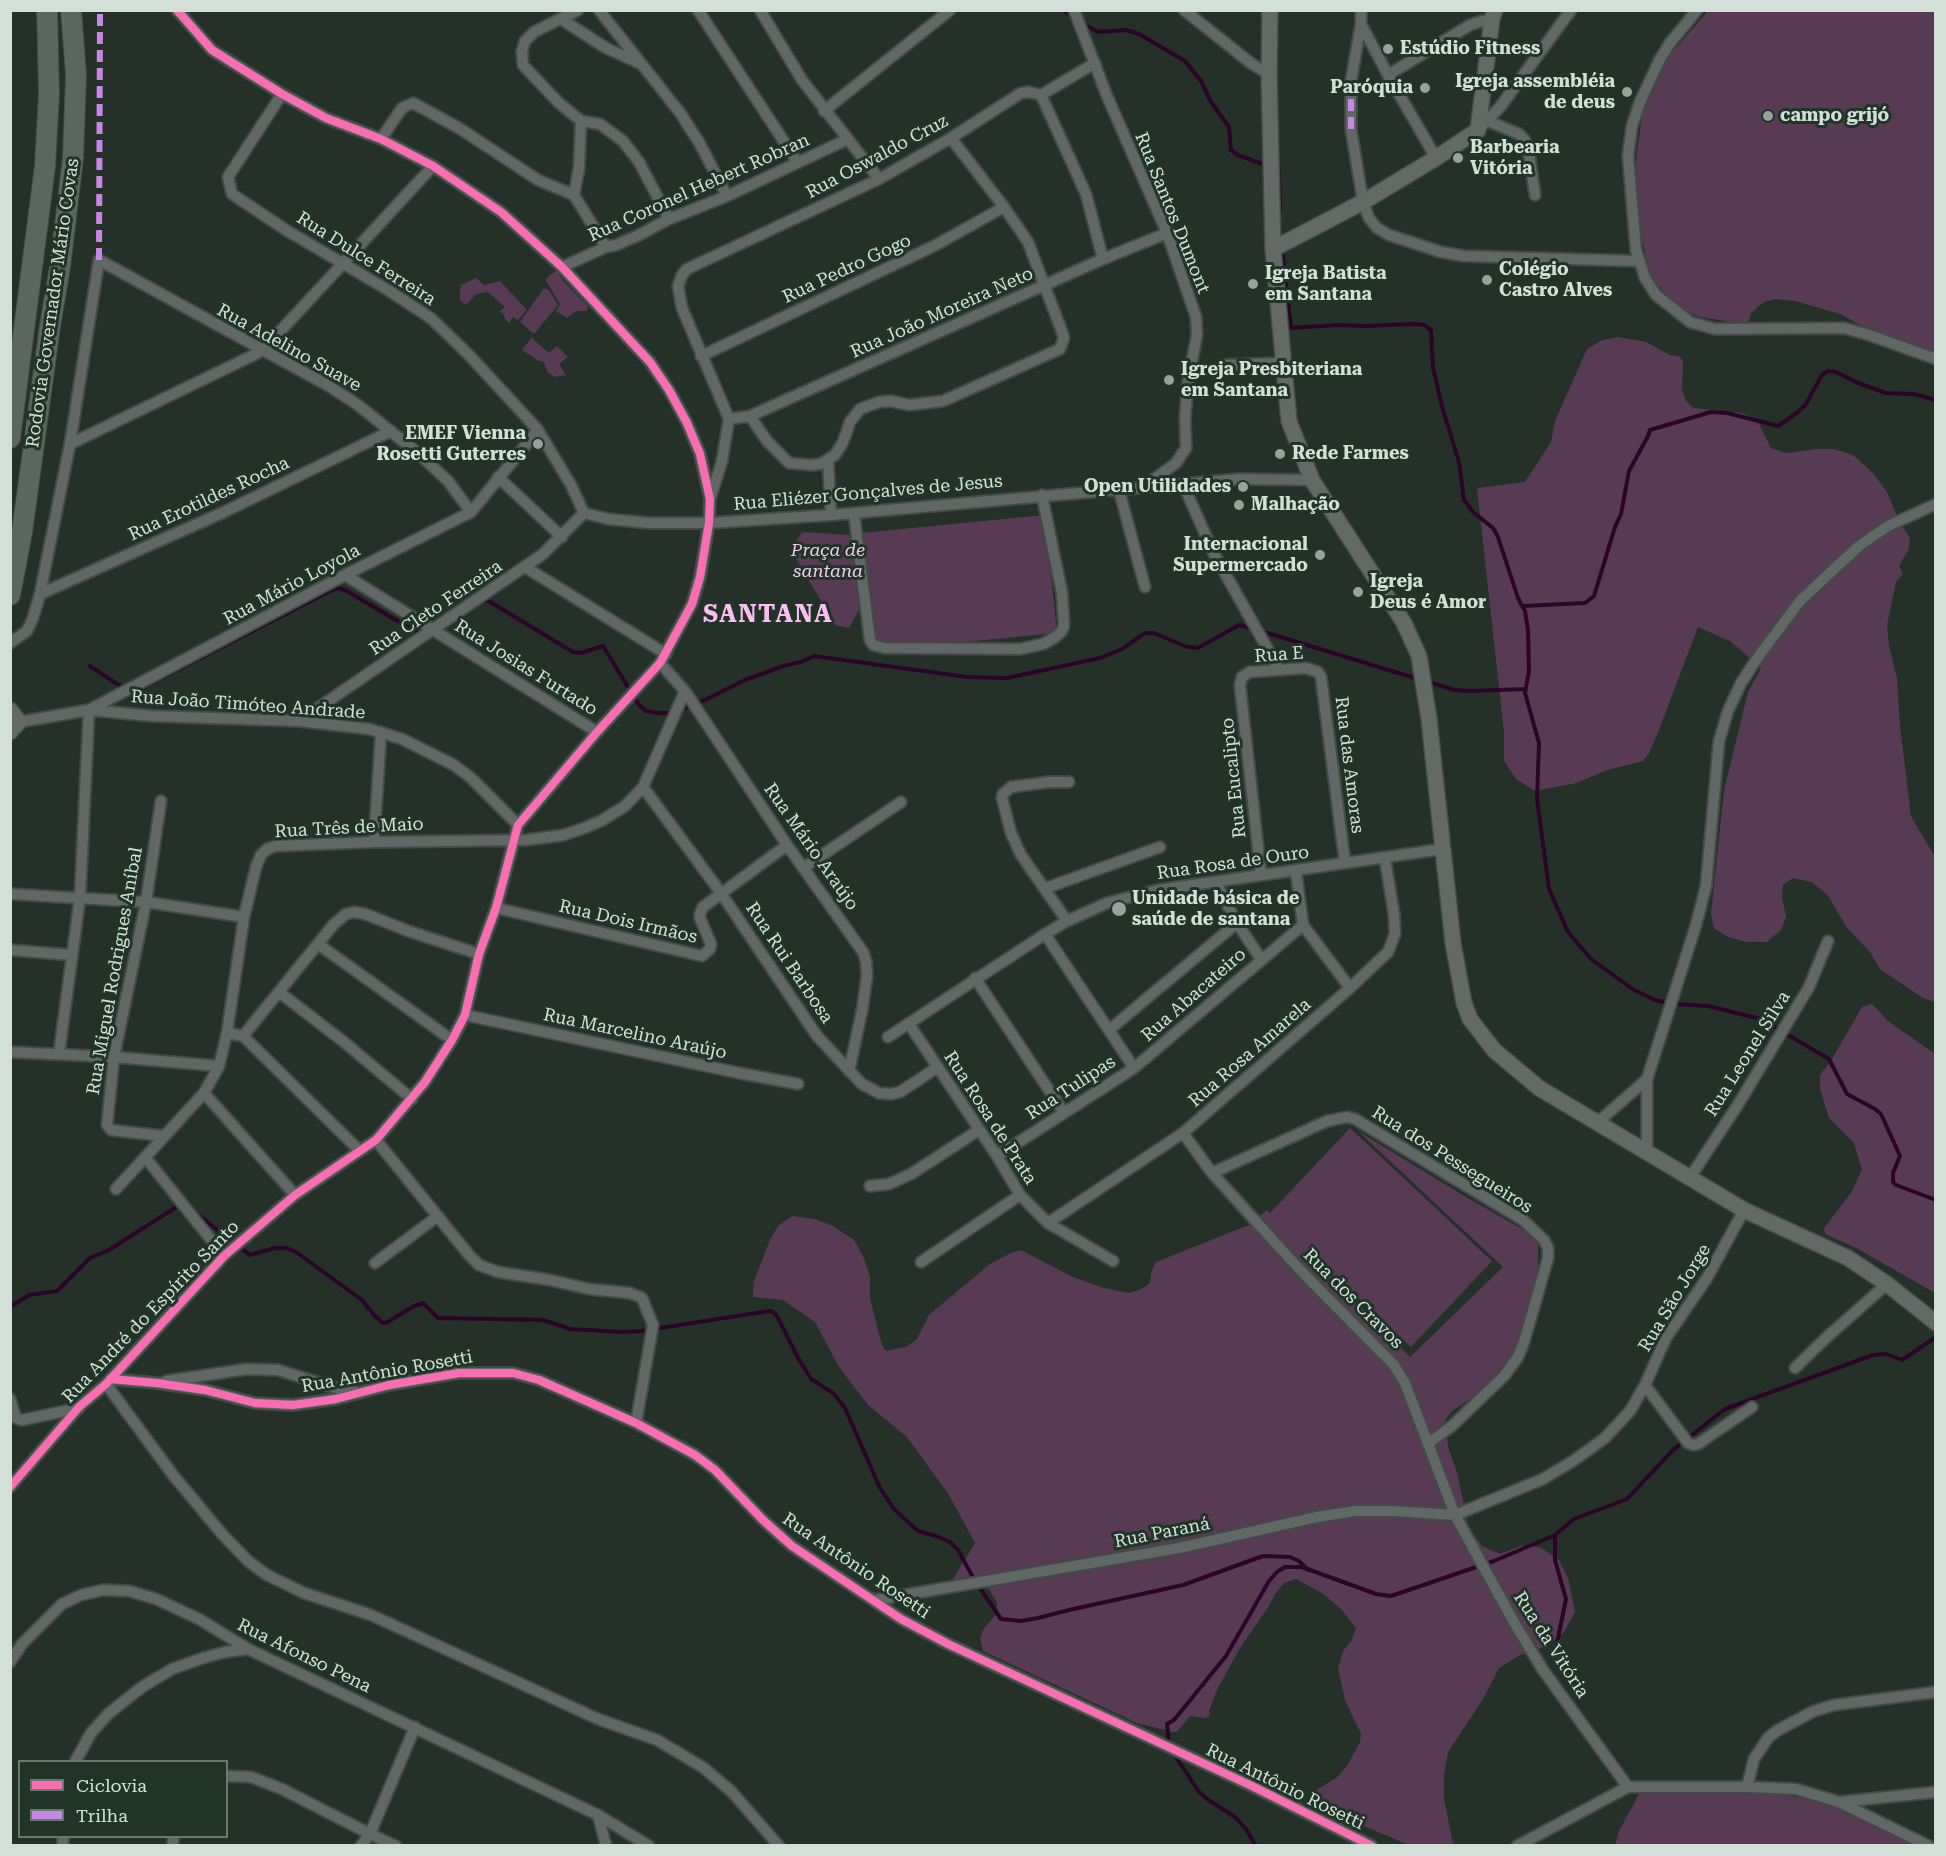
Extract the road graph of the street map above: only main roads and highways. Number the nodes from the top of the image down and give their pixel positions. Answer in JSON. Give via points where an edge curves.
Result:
{"nodes":[{"id":1,"x":47,"y":10,"type":"edge"},
{"id":2,"x":71,"y":10,"type":"edge"},
{"id":3,"x":1270,"y":10,"type":"edge"},
{"id":4,"x":1492,"y":15,"type":"edge"},
{"id":5,"x":1273,"y":249,"type":"junction"},
{"id":6,"x":10,"y":438,"type":"edge"},
{"id":7,"x":10,"y":595,"type":"edge"},
{"id":8,"x":1935,"y":1323,"type":"edge"}],
"edges":[{"from":1,"to":6,"type":"highway","name":"Rodovia Governador Mário Covas","via":[[49,93],[45,165]]},
{"from":2,"to":7,"type":"highway","name":"Rodovia Governador Mário Covas","via":[[76,75],[73,158]]},
{"from":3,"to":5,"type":"main road"},
{"from":4,"to":5,"type":"main road","via":[[1483,125],[1363,202]]},
{"from":5,"to":8,"type":"main road","via":[[1289,421],[1312,480],[1404,623],[1419,656],[1460,986],[1470,1019],[1494,1050],[1539,1088],[1744,1210],[1848,1258]]}]}
